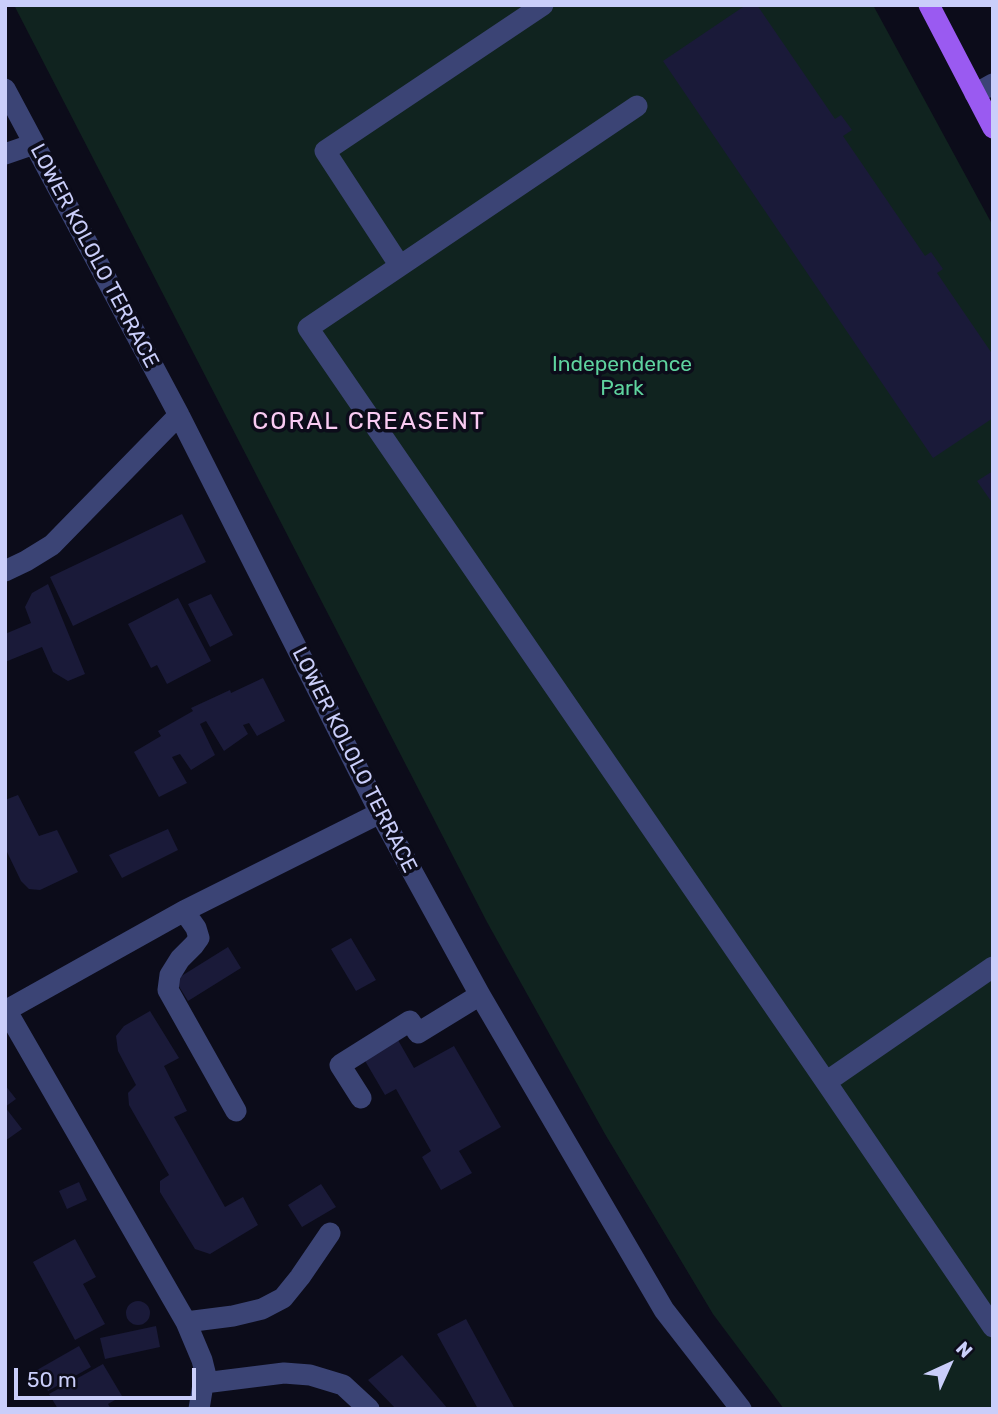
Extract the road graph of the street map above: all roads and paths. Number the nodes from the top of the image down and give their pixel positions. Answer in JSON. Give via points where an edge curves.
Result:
{"nodes":[{"id":1,"x":543,"y":5,"type":"edge"},
{"id":2,"x":929,"y":5,"type":"edge"},
{"id":3,"x":5,"y":89,"type":"edge"},
{"id":4,"x":984,"y":89,"type":"edge"},
{"id":5,"x":637,"y":106,"type":"dead end"},
{"id":6,"x":993,"y":128,"type":"edge"},
{"id":7,"x":34,"y":144,"type":"junction"},
{"id":8,"x":5,"y":154,"type":"edge"},
{"id":9,"x":400,"y":266,"type":"junction"},
{"id":10,"x":179,"y":415,"type":"junction"},
{"id":11,"x":5,"y":571,"type":"edge"},
{"id":12,"x":380,"y":813,"type":"junction"},
{"id":13,"x":184,"y":911,"type":"junction"},
{"id":14,"x":993,"y":967,"type":"edge"},
{"id":15,"x":480,"y":995,"type":"junction"},
{"id":16,"x":6,"y":1010,"type":"edge"},
{"id":17,"x":826,"y":1082,"type":"junction"},
{"id":18,"x":362,"y":1098,"type":"dead end"},
{"id":19,"x":236,"y":1111,"type":"dead end"},
{"id":20,"x":330,"y":1233,"type":"dead end"},
{"id":21,"x":186,"y":1322,"type":"junction"},
{"id":22,"x":993,"y":1327,"type":"edge"},
{"id":23,"x":204,"y":1383,"type":"junction"},
{"id":24,"x":200,"y":1409,"type":"edge"},
{"id":25,"x":369,"y":1409,"type":"edge"},
{"id":26,"x":741,"y":1409,"type":"edge"}],
"edges":[{"from":1,"to":9,"type":"street","via":[[325,151]]},
{"from":2,"to":4,"type":"main road"},
{"from":3,"to":7,"type":"street","name":"LOWER KOLOLO TERRACE"},
{"from":4,"to":6,"type":"main road"},
{"from":5,"to":9,"type":"street"},
{"from":7,"to":8,"type":"street"},
{"from":7,"to":10,"type":"street","name":"LOWER KOLOLO TERRACE"},
{"from":9,"to":17,"type":"street","via":[[308,328]]},
{"from":10,"to":11,"type":"street","via":[[52,545]]},
{"from":10,"to":12,"type":"street","name":"LOWER KOLOLO TERRACE"},
{"from":12,"to":13,"type":"street"},
{"from":12,"to":15,"type":"street","name":"LOWER KOLOLO TERRACE"},
{"from":13,"to":16,"type":"street"},
{"from":13,"to":19,"type":"street","via":[[198,938],[170,975],[168,990]]},
{"from":14,"to":17,"type":"street"},
{"from":15,"to":18,"type":"street","via":[[418,1033],[410,1021],[341,1065]]},
{"from":15,"to":26,"type":"street","name":"LOWER KOLOLO TERRACE","via":[[664,1310]]},
{"from":16,"to":21,"type":"street"},
{"from":17,"to":22,"type":"street"},
{"from":20,"to":21,"type":"street","via":[[282,1298],[262,1309]]},
{"from":21,"to":23,"type":"street","via":[[202,1360]]},
{"from":23,"to":24,"type":"street"},
{"from":23,"to":25,"type":"street","via":[[284,1373],[310,1375],[343,1385]]}]}
